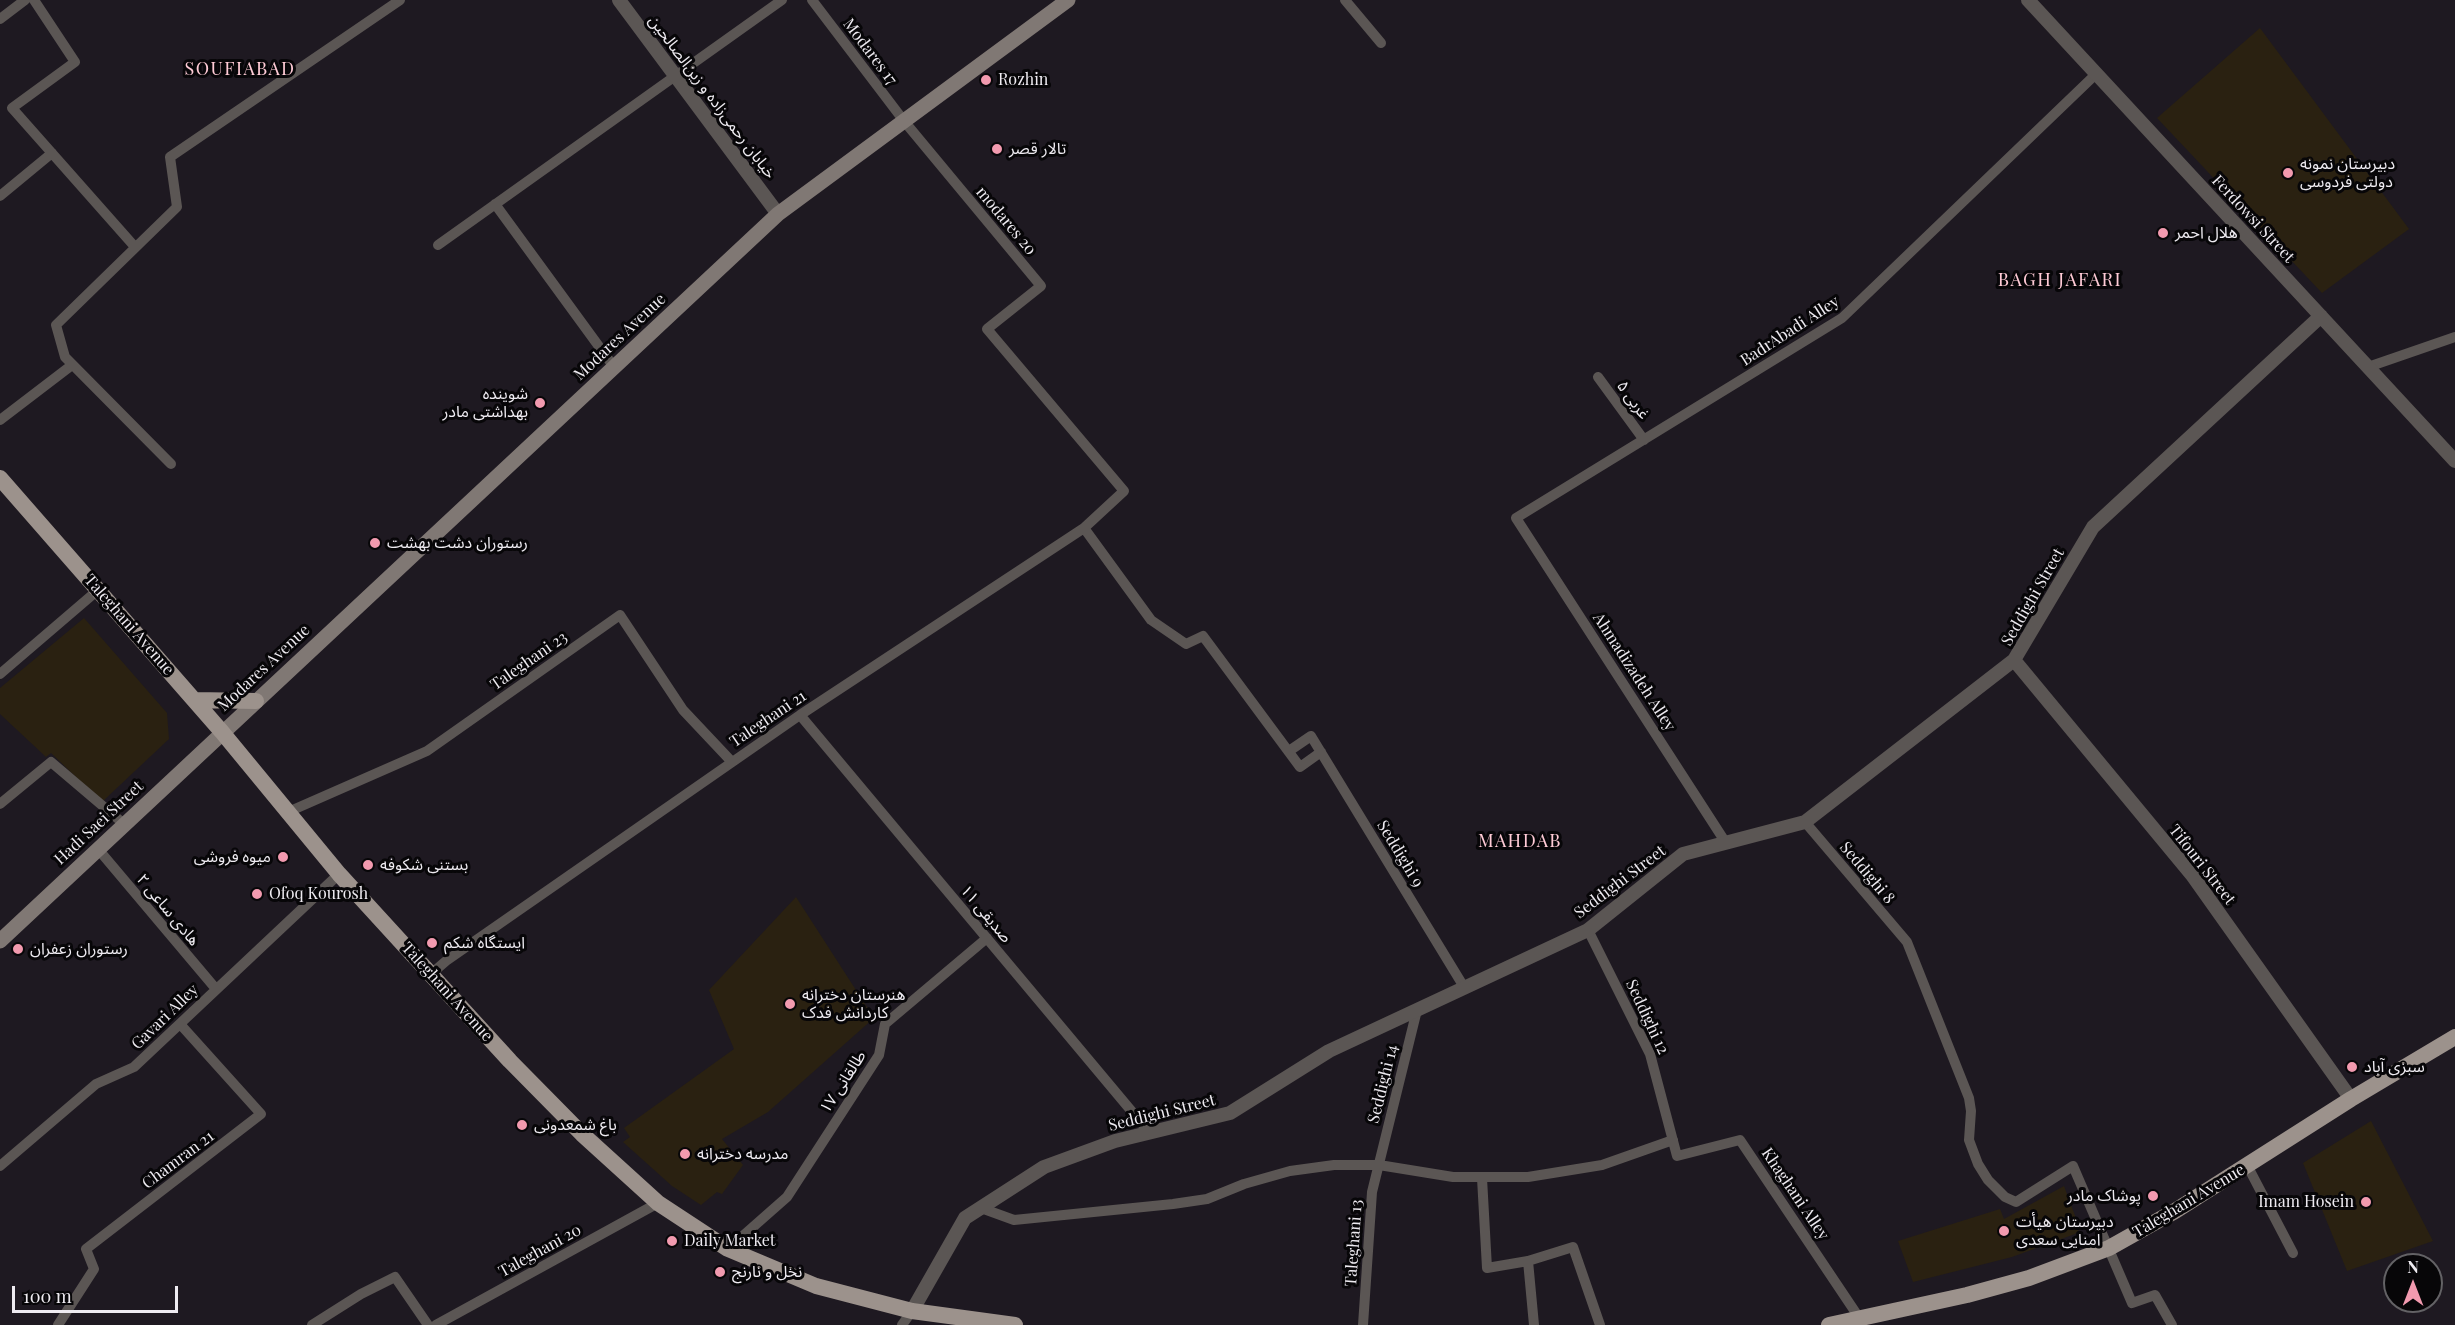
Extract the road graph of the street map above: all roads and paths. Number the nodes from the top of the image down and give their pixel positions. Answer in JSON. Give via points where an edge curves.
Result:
{"nodes":[{"id":1,"x":25,"y":0,"type":"edge"},
{"id":2,"x":34,"y":0,"type":"edge"},
{"id":3,"x":400,"y":0,"type":"edge"},
{"id":4,"x":619,"y":0,"type":"edge"},
{"id":5,"x":782,"y":0,"type":"edge"},
{"id":6,"x":812,"y":0,"type":"edge"},
{"id":7,"x":1068,"y":0,"type":"edge"},
{"id":8,"x":1345,"y":0,"type":"edge"},
{"id":9,"x":2028,"y":0,"type":"edge"},
{"id":10,"x":0,"y":19,"type":"edge"},
{"id":11,"x":1382,"y":43,"type":"dead end"},
{"id":12,"x":2096,"y":74,"type":"junction"},
{"id":13,"x":675,"y":76,"type":"junction"},
{"id":14,"x":903,"y":122,"type":"junction"},
{"id":15,"x":52,"y":153,"type":"junction"},
{"id":16,"x":0,"y":196,"type":"edge"},
{"id":17,"x":495,"y":204,"type":"junction"},
{"id":18,"x":778,"y":214,"type":"junction"},
{"id":19,"x":438,"y":245,"type":"dead end"},
{"id":20,"x":135,"y":248,"type":"junction"},
{"id":21,"x":2321,"y":316,"type":"junction"},
{"id":22,"x":2455,"y":337,"type":"edge"},
{"id":23,"x":72,"y":365,"type":"junction"},
{"id":24,"x":614,"y":367,"type":"junction"},
{"id":25,"x":2368,"y":367,"type":"junction"},
{"id":26,"x":1598,"y":377,"type":"dead end"},
{"id":27,"x":0,"y":420,"type":"edge"},
{"id":28,"x":1644,"y":440,"type":"junction"},
{"id":29,"x":2455,"y":461,"type":"edge"},
{"id":30,"x":171,"y":464,"type":"dead end"},
{"id":31,"x":0,"y":478,"type":"edge"},
{"id":32,"x":1124,"y":491,"type":"joint"},
{"id":33,"x":1516,"y":518,"type":"joint"},
{"id":34,"x":1084,"y":528,"type":"junction"},
{"id":35,"x":98,"y":590,"type":"junction"},
{"id":36,"x":2014,"y":660,"type":"junction"},
{"id":37,"x":0,"y":674,"type":"edge"},
{"id":38,"x":195,"y":700,"type":"junction"},
{"id":39,"x":256,"y":701,"type":"junction"},
{"id":40,"x":800,"y":715,"type":"junction"},
{"id":41,"x":222,"y":732,"type":"junction"},
{"id":42,"x":1289,"y":751,"type":"junction"},
{"id":43,"x":1321,"y":752,"type":"junction"},
{"id":44,"x":732,"y":762,"type":"junction"},
{"id":45,"x":0,"y":804,"type":"edge"},
{"id":46,"x":288,"y":812,"type":"junction"},
{"id":47,"x":1805,"y":822,"type":"junction"},
{"id":48,"x":124,"y":824,"type":"junction"},
{"id":49,"x":1726,"y":843,"type":"junction"},
{"id":50,"x":98,"y":849,"type":"junction"},
{"id":51,"x":339,"y":874,"type":"junction"},
{"id":52,"x":1588,"y":930,"type":"junction"},
{"id":53,"x":987,"y":938,"type":"junction"},
{"id":54,"x":0,"y":941,"type":"edge"},
{"id":55,"x":431,"y":974,"type":"junction"},
{"id":56,"x":1464,"y":987,"type":"junction"},
{"id":57,"x":216,"y":989,"type":"junction"},
{"id":58,"x":1417,"y":1010,"type":"junction"},
{"id":59,"x":180,"y":1023,"type":"junction"},
{"id":60,"x":2455,"y":1036,"type":"edge"},
{"id":61,"x":2351,"y":1099,"type":"junction"},
{"id":62,"x":1149,"y":1132,"type":"junction"},
{"id":63,"x":1673,"y":1140,"type":"junction"},
{"id":64,"x":1677,"y":1156,"type":"joint"},
{"id":65,"x":1379,"y":1165,"type":"junction"},
{"id":66,"x":2247,"y":1165,"type":"junction"},
{"id":67,"x":0,"y":1166,"type":"edge"},
{"id":68,"x":1482,"y":1178,"type":"junction"},
{"id":69,"x":658,"y":1203,"type":"junction"},
{"id":70,"x":981,"y":1208,"type":"junction"},
{"id":71,"x":2109,"y":1248,"type":"junction"},
{"id":72,"x":728,"y":1249,"type":"junction"},
{"id":73,"x":2293,"y":1253,"type":"dead end"},
{"id":74,"x":1528,"y":1261,"type":"junction"},
{"id":75,"x":912,"y":1311,"type":"junction"},
{"id":76,"x":1862,"y":1322,"type":"edge"},
{"id":77,"x":57,"y":1325,"type":"edge"},
{"id":78,"x":312,"y":1325,"type":"edge"},
{"id":79,"x":428,"y":1325,"type":"edge"},
{"id":80,"x":436,"y":1325,"type":"edge"},
{"id":81,"x":902,"y":1325,"type":"edge"},
{"id":82,"x":1015,"y":1325,"type":"edge"},
{"id":83,"x":1364,"y":1325,"type":"edge"},
{"id":84,"x":1534,"y":1325,"type":"edge"},
{"id":85,"x":1600,"y":1325,"type":"edge"},
{"id":86,"x":1829,"y":1325,"type":"edge"},
{"id":87,"x":2172,"y":1325,"type":"edge"}],
"edges":[{"from":1,"to":10,"type":"street"},
{"from":2,"to":15,"type":"street","via":[[75,62],[12,108]]},
{"from":3,"to":20,"type":"street","via":[[170,157],[177,207]]},
{"from":4,"to":13,"type":"street","name":"خیابان رحمی‌زاده و زین‌الصالحین"},
{"from":5,"to":13,"type":"street"},
{"from":6,"to":14,"type":"street","name":"Modares 17"},
{"from":7,"to":14,"type":"main road","name":"Modares Avenue"},
{"from":8,"to":11,"type":"street"},
{"from":9,"to":12,"type":"street","name":"Ferdowsi Street"},
{"from":12,"to":21,"type":"street","name":"Ferdowsi Street"},
{"from":12,"to":28,"type":"street","name":"BadrAbadi Alley","via":[[1842,318]]},
{"from":13,"to":17,"type":"street"},
{"from":13,"to":18,"type":"street","name":"خیابان رحمی‌زاده و زین‌الصالحین"},
{"from":14,"to":18,"type":"main road","name":"Modares Avenue"},
{"from":14,"to":32,"type":"street","name":"modares 20","via":[[1041,286],[987,329]]},
{"from":15,"to":16,"type":"street"},
{"from":15,"to":20,"type":"street"},
{"from":17,"to":19,"type":"street"},
{"from":17,"to":24,"type":"street"},
{"from":18,"to":24,"type":"main road","name":"Modares Avenue"},
{"from":20,"to":23,"type":"street","via":[[56,325],[65,357]]},
{"from":21,"to":25,"type":"street","name":"Ferdowsi Street"},
{"from":21,"to":36,"type":"street","name":"Seddighi Street","via":[[2093,526]]},
{"from":22,"to":25,"type":"street"},
{"from":23,"to":27,"type":"street"},
{"from":23,"to":30,"type":"street"},
{"from":24,"to":39,"type":"main road","name":"Modares Avenue"},
{"from":25,"to":29,"type":"street","name":"Ferdowsi Street"},
{"from":26,"to":28,"type":"street","name":"۵ غربی"},
{"from":28,"to":33,"type":"street","name":"BadrAbadi Alley"},
{"from":31,"to":35,"type":"main road","name":"Taleghani Avenue"},
{"from":32,"to":34,"type":"street","name":"Taleghani 21"},
{"from":33,"to":49,"type":"street","name":"Ahmadizadeh Alley"},
{"from":34,"to":40,"type":"street","name":"Taleghani 21"},
{"from":34,"to":42,"type":"street","via":[[1151,620],[1186,644],[1203,636]]},
{"from":35,"to":37,"type":"street"},
{"from":35,"to":38,"type":"main road","name":"Taleghani Avenue"},
{"from":36,"to":47,"type":"street","name":"Seddighi Street"},
{"from":36,"to":61,"type":"street","name":"Tifouri Street","via":[[2192,874]]},
{"from":38,"to":39,"type":"main road"},
{"from":38,"to":41,"type":"main road","name":"Taleghani Avenue"},
{"from":39,"to":41,"type":"main road","name":"Modares Avenue"},
{"from":40,"to":44,"type":"street","name":"Taleghani 21"},
{"from":40,"to":53,"type":"street","name":"صدیقی ۱۱"},
{"from":41,"to":46,"type":"main road","name":"Taleghani Avenue"},
{"from":41,"to":48,"type":"main road","name":"Hadi Saei Street"},
{"from":42,"to":43,"type":"street","via":[[1300,767]]},
{"from":42,"to":43,"type":"street","name":"Seddighi 9","via":[[1311,736]]},
{"from":43,"to":56,"type":"street","name":"Seddighi 9"},
{"from":44,"to":46,"type":"street","name":"Taleghani 23","via":[[683,710],[620,615],[427,751]]},
{"from":44,"to":55,"type":"street","name":"Taleghani 21"},
{"from":45,"to":48,"type":"street","via":[[51,762]]},
{"from":46,"to":51,"type":"main road","name":"Taleghani Avenue"},
{"from":47,"to":49,"type":"street","name":"Seddighi Street"},
{"from":47,"to":71,"type":"street","name":"Seddighi 8","via":[[1906,942],[1969,1098],[1969,1140],[1988,1180],[2016,1202],[2073,1166]]},
{"from":48,"to":50,"type":"main road","name":"Hadi Saei Street"},
{"from":49,"to":52,"type":"street","name":"Seddighi Street","via":[[1683,854]]},
{"from":50,"to":54,"type":"main road","name":"Hadi Saei Street"},
{"from":50,"to":57,"type":"street","name":"هادی ساعی ۲"},
{"from":51,"to":55,"type":"main road","name":"Taleghani Avenue"},
{"from":51,"to":57,"type":"street","name":"Gavari Alley"},
{"from":52,"to":56,"type":"street","name":"Seddighi Street"},
{"from":52,"to":63,"type":"street","name":"Seddighi 12","via":[[1650,1054]]},
{"from":53,"to":62,"type":"street","name":"صدیقی ۱۱"},
{"from":53,"to":72,"type":"street","name":"طالقانی ۱۷","via":[[885,1023],[879,1055],[787,1197]]},
{"from":55,"to":69,"type":"main road","name":"Taleghani Avenue","via":[[582,1134]]},
{"from":56,"to":58,"type":"street","name":"Seddighi Street"},
{"from":57,"to":59,"type":"street","name":"Gavari Alley"},
{"from":58,"to":62,"type":"street","name":"Seddighi Street","via":[[1329,1051],[1230,1113]]},
{"from":58,"to":65,"type":"street","name":"Seddighi 14"},
{"from":59,"to":67,"type":"street","name":"Gavari Alley","via":[[134,1067],[96,1084]]},
{"from":59,"to":77,"type":"street","name":"Chamran 21","via":[[261,1114],[86,1249],[94,1269]]},
{"from":60,"to":61,"type":"main road","name":"Taleghani Avenue"},
{"from":61,"to":66,"type":"main road","name":"Taleghani Avenue"},
{"from":62,"to":70,"type":"street","name":"Seddighi Street","via":[[1044,1167]]},
{"from":63,"to":64,"type":"street","name":"Seddighi 12"},
{"from":63,"to":68,"type":"street","via":[[1638,1154],[1574,1170]]},
{"from":64,"to":76,"type":"street","name":"Khaghani Alley","via":[[1740,1140]]},
{"from":65,"to":68,"type":"street"},
{"from":65,"to":70,"type":"street","via":[[1334,1165],[1290,1171],[1207,1199],[1132,1209],[1014,1220]]},
{"from":65,"to":83,"type":"street","name":"Taleghani 13","via":[[1372,1191]]},
{"from":66,"to":71,"type":"main road","name":"Taleghani Avenue"},
{"from":66,"to":73,"type":"street"},
{"from":68,"to":74,"type":"street","via":[[1487,1268]]},
{"from":69,"to":72,"type":"main road","name":"Taleghani Avenue"},
{"from":69,"to":80,"type":"street","name":"Taleghani 20"},
{"from":70,"to":75,"type":"street","name":"Seddighi Street","via":[[965,1218]]},
{"from":71,"to":76,"type":"main road","name":"Taleghani Avenue","via":[[2046,1274]]},
{"from":71,"to":87,"type":"street","via":[[2132,1303],[2155,1295]]},
{"from":72,"to":75,"type":"main road","name":"Taleghani Avenue","via":[[816,1286]]},
{"from":74,"to":84,"type":"street"},
{"from":74,"to":85,"type":"street","via":[[1573,1247]]},
{"from":75,"to":81,"type":"street"},
{"from":75,"to":82,"type":"main road","name":"Taleghani Avenue"},
{"from":76,"to":86,"type":"main road","name":"Taleghani Avenue"},
{"from":78,"to":79,"type":"street","via":[[394,1277]]}]}
